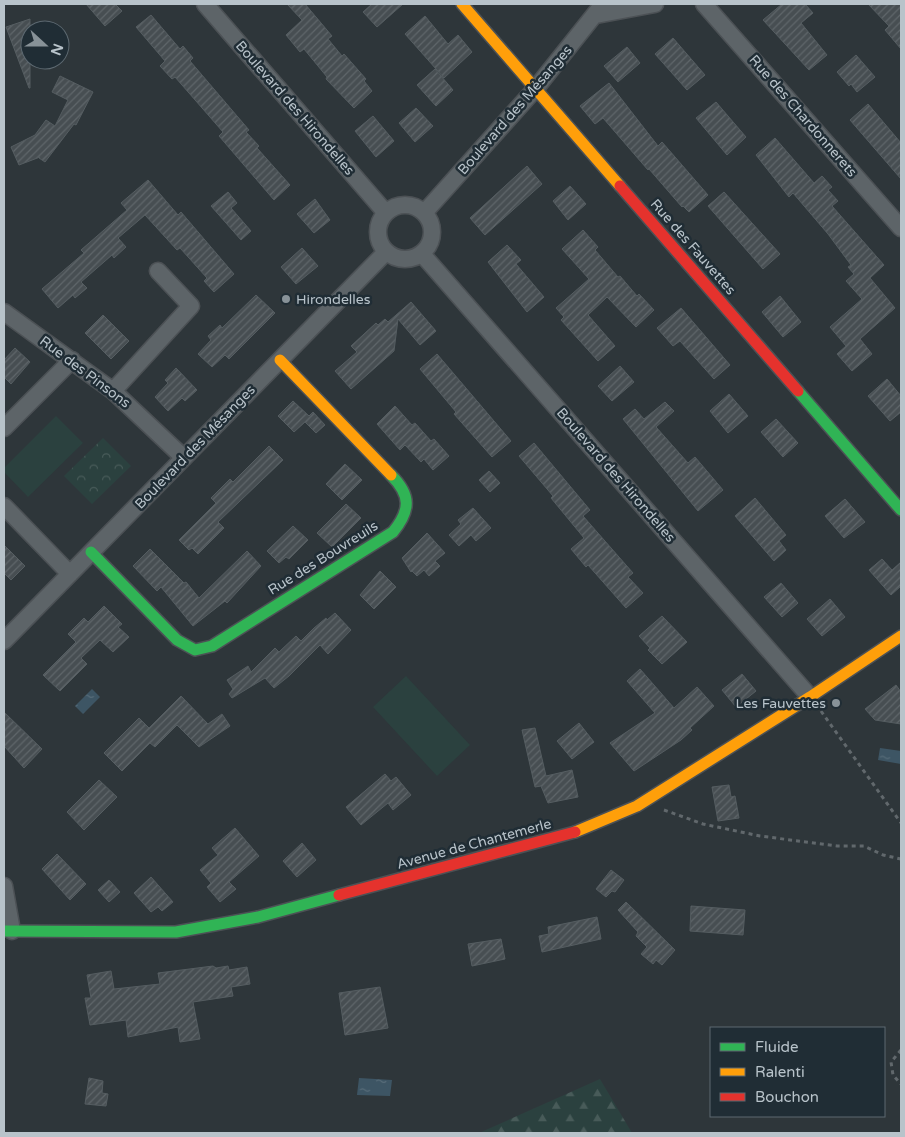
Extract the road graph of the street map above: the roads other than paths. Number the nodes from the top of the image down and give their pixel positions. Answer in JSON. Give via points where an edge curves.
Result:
{"nodes":[{"id":1,"x":205,"y":4,"type":"edge"},
{"id":2,"x":462,"y":4,"type":"edge"},
{"id":3,"x":655,"y":4,"type":"edge"},
{"id":4,"x":704,"y":4,"type":"edge"},
{"id":5,"x":599,"y":9,"type":"edge"},
{"id":6,"x":536,"y":88,"type":"junction"},
{"id":7,"x":386,"y":213,"type":"junction"},
{"id":8,"x":424,"y":213,"type":"junction"},
{"id":9,"x":901,"y":228,"type":"edge"},
{"id":10,"x":386,"y":252,"type":"junction"},
{"id":11,"x":422,"y":254,"type":"junction"},
{"id":12,"x":158,"y":271,"type":"dead end"},
{"id":13,"x":4,"y":312,"type":"edge"},
{"id":14,"x":72,"y":360,"type":"junction"},
{"id":15,"x":280,"y":360,"type":"junction"},
{"id":16,"x":113,"y":391,"type":"junction"},
{"id":17,"x":4,"y":428,"type":"edge"},
{"id":18,"x":184,"y":458,"type":"junction"},
{"id":19,"x":4,"y":506,"type":"edge"},
{"id":20,"x":901,"y":510,"type":"edge"},
{"id":21,"x":91,"y":552,"type":"junction"},
{"id":22,"x":70,"y":574,"type":"junction"},
{"id":23,"x":901,"y":636,"type":"edge"},
{"id":24,"x":4,"y":642,"type":"edge"},
{"id":25,"x":810,"y":696,"type":"junction"},
{"id":26,"x":4,"y":886,"type":"edge"},
{"id":27,"x":8,"y":931,"type":"edge"}],
"edges":[{"from":1,"to":7,"type":"street","name":"Boulevard des Hirondelles"},
{"from":2,"to":6,"type":"street","name":"Rue des Fauvettes"},
{"from":3,"to":5,"type":"street"},
{"from":4,"to":9,"type":"street","name":"Rue des Chardonnerets"},
{"from":5,"to":6,"type":"street","name":"Boulevard des Mésanges"},
{"from":6,"to":8,"type":"street","name":"Boulevard des Mésanges"},
{"from":6,"to":20,"type":"street","name":"Rue des Fauvettes"},
{"from":7,"to":8,"type":"street","via":[[409,205]]},
{"from":7,"to":10,"type":"street","via":[[378,236]]},
{"from":8,"to":11,"type":"street","via":[[430,220],[432,239]]},
{"from":10,"to":11,"type":"street","via":[[399,259]]},
{"from":10,"to":15,"type":"street","name":"Boulevard des Mésanges"},
{"from":11,"to":25,"type":"street","name":"Boulevard des Hirondelles"},
{"from":12,"to":16,"type":"street","via":[[190,306]]},
{"from":13,"to":14,"type":"street","name":"Rue des Pinsons"},
{"from":14,"to":16,"type":"street","name":"Rue des Pinsons"},
{"from":14,"to":17,"type":"street"},
{"from":15,"to":18,"type":"street","name":"Boulevard des Mésanges"},
{"from":15,"to":21,"type":"street","name":"Rue des Bouvreuils","via":[[404,488],[408,500],[402,523],[393,532],[212,646],[196,650],[177,640]]},
{"from":16,"to":18,"type":"street","name":"Rue des Pinsons"},
{"from":18,"to":21,"type":"street","name":"Boulevard des Mésanges"},
{"from":19,"to":22,"type":"street"},
{"from":21,"to":22,"type":"street","name":"Boulevard des Mésanges"},
{"from":22,"to":24,"type":"street","name":"Boulevard des Mésanges"},
{"from":23,"to":25,"type":"street","name":"Avenue de Chantemerle"},
{"from":25,"to":27,"type":"street","name":"Avenue de Chantemerle","via":[[637,806],[573,833],[258,917],[176,932]]},
{"from":26,"to":27,"type":"street"}]}
